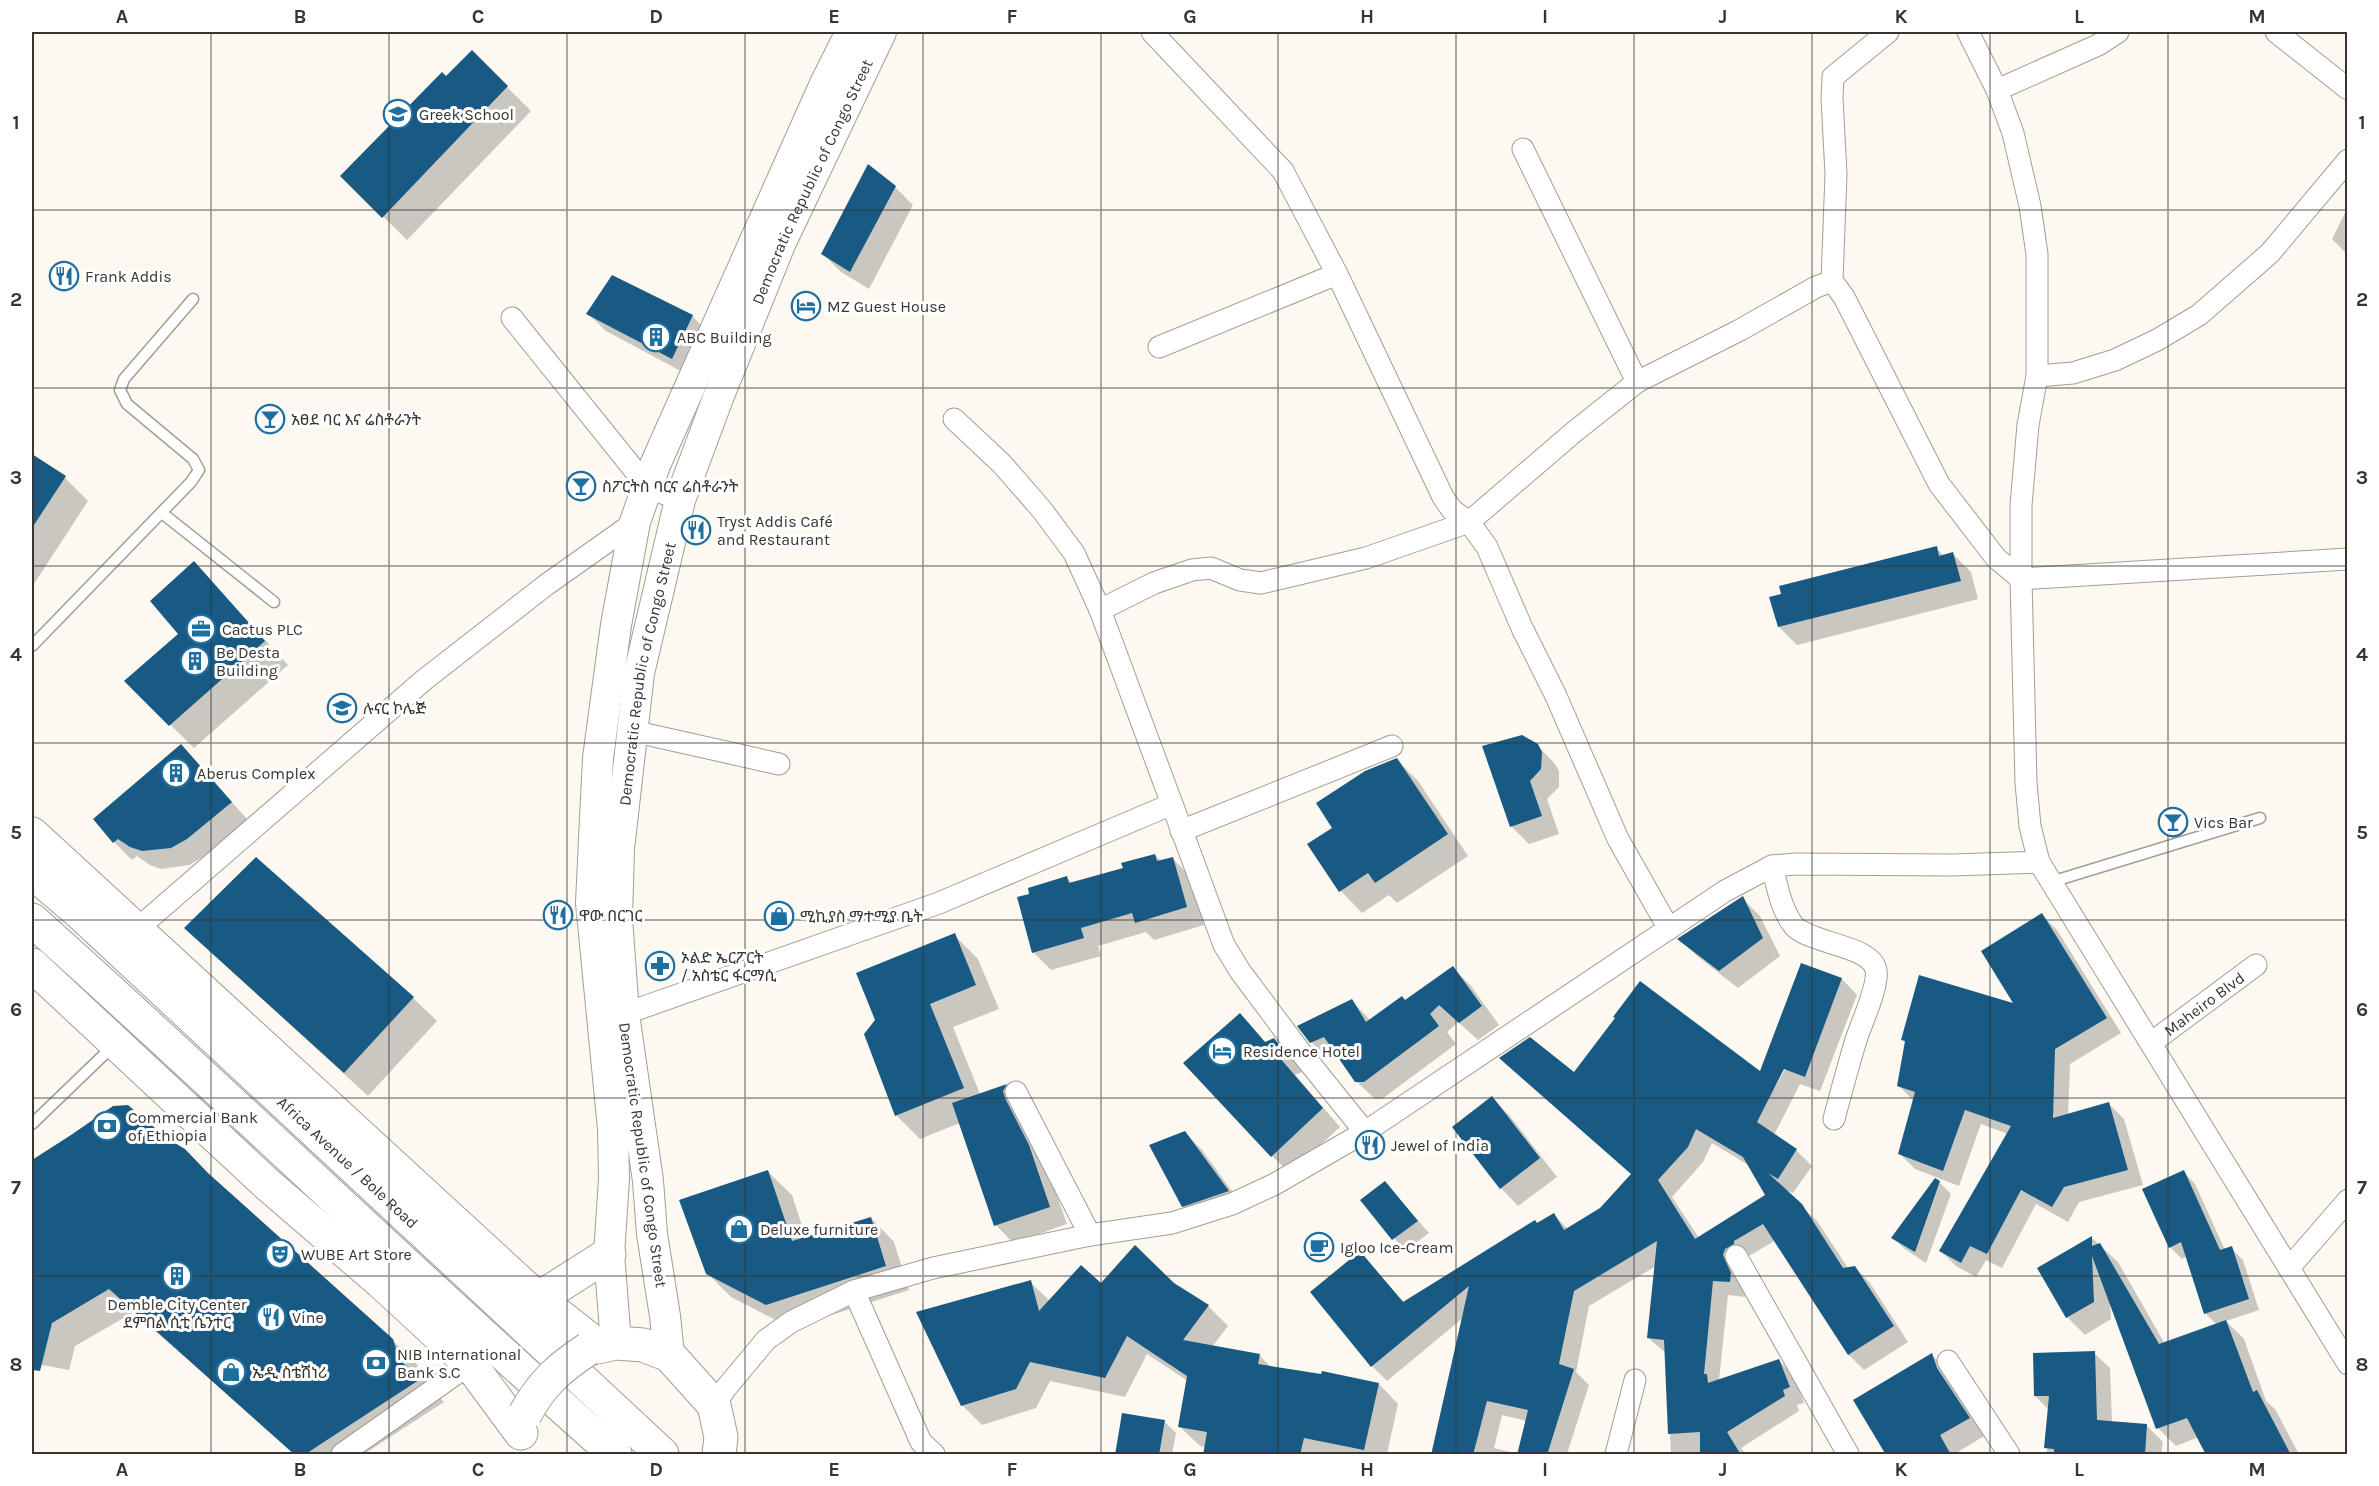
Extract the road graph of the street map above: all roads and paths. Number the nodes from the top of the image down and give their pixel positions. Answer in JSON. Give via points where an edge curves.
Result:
{"nodes":[{"id":1,"x":851,"y":32,"type":"edge"},
{"id":2,"x":881,"y":32,"type":"edge"},
{"id":3,"x":1152,"y":32,"type":"edge"},
{"id":4,"x":1888,"y":32,"type":"edge"},
{"id":5,"x":1968,"y":32,"type":"edge"},
{"id":6,"x":2118,"y":32,"type":"edge"},
{"id":7,"x":2276,"y":32,"type":"edge"},
{"id":8,"x":2348,"y":89,"type":"edge"},
{"id":9,"x":1997,"y":90,"type":"junction"},
{"id":10,"x":1523,"y":149,"type":"dead end"},
{"id":11,"x":2348,"y":160,"type":"edge"},
{"id":12,"x":1337,"y":274,"type":"junction"},
{"id":13,"x":1832,"y":281,"type":"junction"},
{"id":14,"x":193,"y":299,"type":"dead end"},
{"id":15,"x":512,"y":318,"type":"dead end"},
{"id":16,"x":1159,"y":347,"type":"dead end"},
{"id":17,"x":2037,"y":376,"type":"junction"},
{"id":18,"x":1637,"y":382,"type":"junction"},
{"id":19,"x":954,"y":419,"type":"dead end"},
{"id":20,"x":648,"y":487,"type":"junction"},
{"id":21,"x":680,"y":500,"type":"junction"},
{"id":22,"x":162,"y":513,"type":"junction"},
{"id":23,"x":635,"y":522,"type":"junction"},
{"id":24,"x":1469,"y":522,"type":"junction"},
{"id":25,"x":2348,"y":559,"type":"edge"},
{"id":26,"x":2021,"y":579,"type":"junction"},
{"id":27,"x":274,"y":602,"type":"dead end"},
{"id":28,"x":1100,"y":610,"type":"junction"},
{"id":29,"x":32,"y":646,"type":"edge"},
{"id":30,"x":632,"y":731,"type":"junction"},
{"id":31,"x":1392,"y":746,"type":"dead end"},
{"id":32,"x":779,"y":764,"type":"dead end"},
{"id":33,"x":1172,"y":804,"type":"junction"},
{"id":34,"x":2260,"y":818,"type":"dead end"},
{"id":35,"x":1181,"y":831,"type":"junction"},
{"id":36,"x":32,"y":834,"type":"edge"},
{"id":37,"x":2038,"y":862,"type":"junction"},
{"id":38,"x":1772,"y":866,"type":"junction"},
{"id":39,"x":32,"y":872,"type":"edge"},
{"id":40,"x":2050,"y":882,"type":"junction"},
{"id":41,"x":32,"y":920,"type":"edge"},
{"id":42,"x":1669,"y":929,"type":"junction"},
{"id":43,"x":136,"y":930,"type":"junction"},
{"id":44,"x":32,"y":965,"type":"edge"},
{"id":45,"x":2256,"y":965,"type":"dead end"},
{"id":46,"x":624,"y":1014,"type":"junction"},
{"id":47,"x":2151,"y":1043,"type":"junction"},
{"id":48,"x":115,"y":1044,"type":"junction"},
{"id":49,"x":1016,"y":1092,"type":"dead end"},
{"id":50,"x":1834,"y":1119,"type":"dead end"},
{"id":51,"x":32,"y":1124,"type":"edge"},
{"id":52,"x":1365,"y":1132,"type":"junction"},
{"id":53,"x":614,"y":1179,"type":"junction"},
{"id":54,"x":648,"y":1181,"type":"junction"},
{"id":55,"x":2348,"y":1200,"type":"edge"},
{"id":56,"x":1090,"y":1235,"type":"junction"},
{"id":57,"x":609,"y":1254,"type":"junction"},
{"id":58,"x":1736,"y":1256,"type":"dead end"},
{"id":59,"x":2289,"y":1268,"type":"junction"},
{"id":60,"x":854,"y":1291,"type":"junction"},
{"id":61,"x":538,"y":1299,"type":"junction"},
{"id":62,"x":601,"y":1346,"type":"junction"},
{"id":63,"x":669,"y":1355,"type":"junction"},
{"id":64,"x":1948,"y":1361,"type":"dead end"},
{"id":65,"x":2348,"y":1364,"type":"edge"},
{"id":66,"x":470,"y":1365,"type":"junction"},
{"id":67,"x":1635,"y":1380,"type":"dead end"},
{"id":68,"x":714,"y":1405,"type":"junction"},
{"id":69,"x":523,"y":1437,"type":"edge"},
{"id":70,"x":726,"y":1449,"type":"edge"},
{"id":71,"x":342,"y":1455,"type":"edge"},
{"id":72,"x":615,"y":1455,"type":"edge"},
{"id":73,"x":662,"y":1455,"type":"edge"},
{"id":74,"x":934,"y":1455,"type":"edge"},
{"id":75,"x":1616,"y":1455,"type":"edge"},
{"id":76,"x":1848,"y":1455,"type":"edge"},
{"id":77,"x":2009,"y":1455,"type":"edge"}],
"edges":[{"from":1,"to":20,"type":"main road","name":"Democratic Republic of Congo Street"},
{"from":2,"to":21,"type":"main road","name":"Democratic Republic of Congo Street","via":[[781,242]]},
{"from":3,"to":12,"type":"street","via":[[1283,171]]},
{"from":4,"to":13,"type":"street","via":[[1833,77],[1836,174]]},
{"from":5,"to":9,"type":"street"},
{"from":6,"to":9,"type":"street","via":[[2098,45]]},
{"from":7,"to":8,"type":"street"},
{"from":9,"to":17,"type":"street","via":[[2013,133],[2031,206],[2037,254]]},
{"from":10,"to":18,"type":"street"},
{"from":11,"to":17,"type":"street","via":[[2270,253],[2199,315],[2115,360],[2073,373]]},
{"from":12,"to":16,"type":"street"},
{"from":12,"to":24,"type":"street","via":[[1443,497],[1452,510]]},
{"from":13,"to":18,"type":"street"},
{"from":13,"to":26,"type":"street","via":[[1939,484],[1996,558]]},
{"from":14,"to":22,"type":"lane","via":[[124,379],[120,390],[127,404],[193,459],[199,470]]},
{"from":15,"to":20,"type":"street"},
{"from":17,"to":26,"type":"street","via":[[2021,505]]},
{"from":18,"to":24,"type":"street"},
{"from":19,"to":28,"type":"street","via":[[1002,464],[1042,510],[1074,553]]},
{"from":20,"to":21,"type":"street"},
{"from":20,"to":23,"type":"main road","name":"Democratic Republic of Congo Street"},
{"from":21,"to":30,"type":"main road","name":"Democratic Republic of Congo Street","via":[[639,673]]},
{"from":22,"to":27,"type":"lane"},
{"from":22,"to":29,"type":"lane"},
{"from":23,"to":43,"type":"street","via":[[424,680]]},
{"from":23,"to":53,"type":"main road","name":"Democratic Republic of Congo Street","via":[[598,758],[591,903],[612,1117]]},
{"from":24,"to":28,"type":"street","via":[[1366,558],[1262,583],[1240,580],[1211,568],[1192,570],[1154,583]]},
{"from":24,"to":42,"type":"street","via":[[1487,547],[1617,839]]},
{"from":25,"to":26,"type":"street"},
{"from":26,"to":37,"type":"street","via":[[2026,783]]},
{"from":28,"to":33,"type":"street"},
{"from":30,"to":32,"type":"street"},
{"from":30,"to":46,"type":"main road","name":"Democratic Republic of Congo Street","via":[[618,849],[617,918]]},
{"from":31,"to":35,"type":"street"},
{"from":33,"to":35,"type":"street"},
{"from":33,"to":46,"type":"street","via":[[939,903]]},
{"from":34,"to":40,"type":"lane"},
{"from":35,"to":52,"type":"street","via":[[1224,945],[1299,1050]]},
{"from":36,"to":43,"type":"main road"},
{"from":37,"to":38,"type":"street"},
{"from":37,"to":40,"type":"street"},
{"from":38,"to":42,"type":"street","via":[[1725,891]]},
{"from":38,"to":50,"type":"street","via":[[1782,903],[1794,926],[1814,938],[1862,954],[1876,970],[1873,992]]},
{"from":39,"to":73,"type":"main road","name":"Africa Avenue / Bole Road"},
{"from":40,"to":47,"type":"street"},
{"from":41,"to":72,"type":"main road"},
{"from":42,"to":52,"type":"street"},
{"from":43,"to":61,"type":"main road"},
{"from":44,"to":48,"type":"main road"},
{"from":45,"to":47,"type":"street","name":"Maheiro Blvd"},
{"from":46,"to":54,"type":"main road","name":"Democratic Republic of Congo Street"},
{"from":47,"to":59,"type":"street"},
{"from":48,"to":51,"type":"lane"},
{"from":48,"to":66,"type":"main road"},
{"from":49,"to":56,"type":"street"},
{"from":52,"to":56,"type":"street","via":[[1232,1204],[1172,1223]]},
{"from":53,"to":54,"type":"main road"},
{"from":53,"to":57,"type":"main road","name":"Democratic Republic of Congo Street"},
{"from":54,"to":63,"type":"main road","name":"Democratic Republic of Congo Street"},
{"from":55,"to":59,"type":"street"},
{"from":56,"to":60,"type":"street","via":[[933,1268]]},
{"from":57,"to":61,"type":"main road"},
{"from":57,"to":62,"type":"main road","name":"Democratic Republic of Congo Street"},
{"from":58,"to":76,"type":"street"},
{"from":59,"to":65,"type":"street"},
{"from":60,"to":68,"type":"street","via":[[791,1322],[766,1340]]},
{"from":60,"to":74,"type":"street","via":[[921,1442]]},
{"from":61,"to":62,"type":"main road"},
{"from":62,"to":63,"type":"main road","via":[[643,1345]]},
{"from":62,"to":69,"type":"main road","bridge":true,"via":[[561,1366],[538,1391]]},
{"from":63,"to":68,"type":"main road"},
{"from":64,"to":77,"type":"street"},
{"from":66,"to":69,"type":"main road"},
{"from":66,"to":71,"type":"street"},
{"from":67,"to":75,"type":"street"},
{"from":68,"to":70,"type":"main road"}]}
